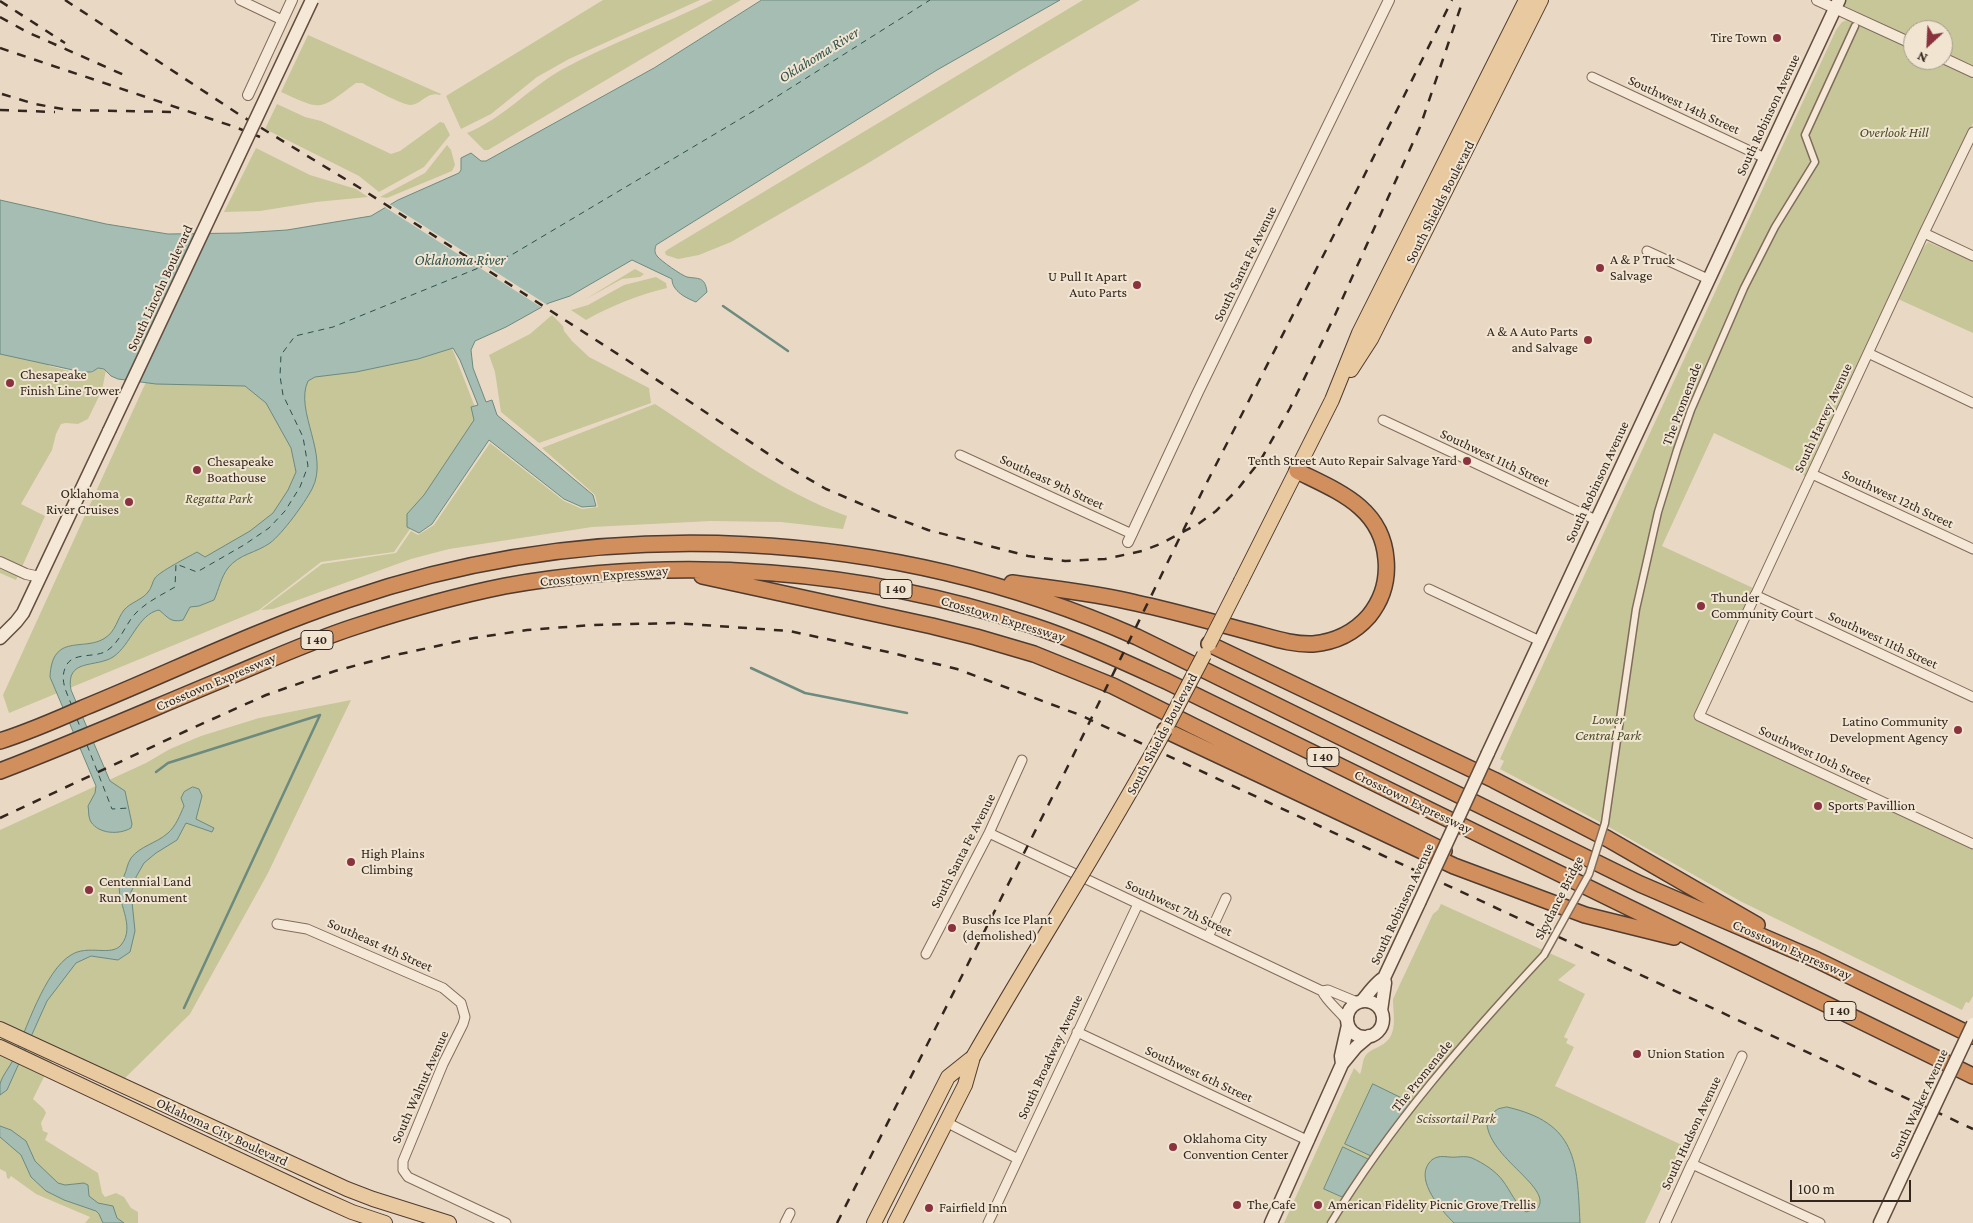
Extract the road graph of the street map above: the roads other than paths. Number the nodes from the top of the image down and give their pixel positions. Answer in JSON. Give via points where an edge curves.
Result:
{"nodes":[{"id":1,"x":240,"y":0,"type":"edge"},
{"id":2,"x":292,"y":0,"type":"edge"},
{"id":3,"x":312,"y":0,"type":"edge"},
{"id":4,"x":1389,"y":0,"type":"edge"},
{"id":5,"x":1526,"y":0,"type":"edge"},
{"id":6,"x":1541,"y":0,"type":"edge"},
{"id":7,"x":1817,"y":0,"type":"edge"},
{"id":8,"x":1837,"y":4,"type":"edge"},
{"id":9,"x":282,"y":20,"type":"junction"},
{"id":10,"x":1855,"y":26,"type":"dead end"},
{"id":11,"x":1903,"y":39,"type":"edge"},
{"id":12,"x":1953,"y":63,"type":"edge"},
{"id":13,"x":1973,"y":72,"type":"edge"},
{"id":14,"x":1592,"y":77,"type":"dead end"},
{"id":15,"x":248,"y":95,"type":"dead end"},
{"id":16,"x":1973,"y":132,"type":"edge"},
{"id":17,"x":1765,"y":158,"type":"junction"},
{"id":18,"x":1924,"y":233,"type":"junction"},
{"id":19,"x":1647,"y":251,"type":"dead end"},
{"id":20,"x":1973,"y":256,"type":"edge"},
{"id":21,"x":1708,"y":279,"type":"junction"},
{"id":22,"x":1868,"y":353,"type":"junction"},
{"id":23,"x":1332,"y":400,"type":"junction"},
{"id":24,"x":1973,"y":403,"type":"edge"},
{"id":25,"x":1383,"y":420,"type":"dead end"},
{"id":26,"x":960,"y":455,"type":"dead end"},
{"id":27,"x":1297,"y":471,"type":"junction"},
{"id":28,"x":1812,"y":474,"type":"junction"},
{"id":29,"x":1596,"y":520,"type":"junction"},
{"id":30,"x":1130,"y":538,"type":"joint"},
{"id":31,"x":1973,"y":549,"type":"edge"},
{"id":32,"x":0,"y":562,"type":"edge"},
{"id":33,"x":673,"y":570,"type":"junction"},
{"id":34,"x":961,"y":576,"type":"junction"},
{"id":35,"x":40,"y":577,"type":"junction"},
{"id":36,"x":1429,"y":589,"type":"dead end"},
{"id":37,"x":1755,"y":595,"type":"junction"},
{"id":38,"x":0,"y":638,"type":"edge"},
{"id":39,"x":1540,"y":641,"type":"junction"},
{"id":40,"x":1209,"y":644,"type":"junction"},
{"id":41,"x":1973,"y":697,"type":"edge"},
{"id":42,"x":1699,"y":716,"type":"joint"},
{"id":43,"x":1167,"y":727,"type":"junction"},
{"id":44,"x":0,"y":741,"type":"edge"},
{"id":45,"x":53,"y":751,"type":"junction"},
{"id":46,"x":1022,"y":760,"type":"dead end"},
{"id":47,"x":0,"y":771,"type":"edge"},
{"id":48,"x":0,"y":783,"type":"edge"},
{"id":49,"x":1606,"y":823,"type":"joint"},
{"id":50,"x":989,"y":833,"type":"junction"},
{"id":51,"x":1973,"y":844,"type":"edge"},
{"id":52,"x":1444,"y":851,"type":"junction"},
{"id":53,"x":1226,"y":898,"type":"dead end"},
{"id":54,"x":1138,"y":904,"type":"junction"},
{"id":55,"x":277,"y":924,"type":"dead end"},
{"id":56,"x":1208,"y":937,"type":"junction"},
{"id":57,"x":1705,"y":945,"type":"junction"},
{"id":58,"x":926,"y":954,"type":"dead end"},
{"id":59,"x":1544,"y":955,"type":"joint"},
{"id":60,"x":1817,"y":960,"type":"junction"},
{"id":61,"x":1384,"y":978,"type":"junction"},
{"id":62,"x":1322,"y":991,"type":"junction"},
{"id":63,"x":1360,"y":1002,"type":"junction"},
{"id":64,"x":463,"y":1008,"type":"joint"},
{"id":65,"x":1381,"y":1011,"type":"junction"},
{"id":66,"x":1347,"y":1022,"type":"junction"},
{"id":67,"x":1973,"y":1024,"type":"edge"},
{"id":68,"x":0,"y":1029,"type":"edge"},
{"id":69,"x":1077,"y":1032,"type":"junction"},
{"id":70,"x":1369,"y":1036,"type":"junction"},
{"id":71,"x":1973,"y":1036,"type":"edge"},
{"id":72,"x":0,"y":1047,"type":"edge"},
{"id":73,"x":1742,"y":1056,"type":"dead end"},
{"id":74,"x":974,"y":1057,"type":"junction"},
{"id":75,"x":1342,"y":1064,"type":"junction"},
{"id":76,"x":1973,"y":1076,"type":"edge"},
{"id":77,"x":946,"y":1122,"type":"junction"},
{"id":78,"x":920,"y":1130,"type":"junction"},
{"id":79,"x":1309,"y":1141,"type":"junction"},
{"id":80,"x":1018,"y":1158,"type":"junction"},
{"id":81,"x":1692,"y":1164,"type":"junction"},
{"id":82,"x":790,"y":1213,"type":"dead end"},
{"id":83,"x":385,"y":1223,"type":"edge"},
{"id":84,"x":448,"y":1223,"type":"edge"},
{"id":85,"x":506,"y":1223,"type":"edge"},
{"id":86,"x":785,"y":1223,"type":"edge"},
{"id":87,"x":874,"y":1223,"type":"edge"},
{"id":88,"x":895,"y":1223,"type":"edge"},
{"id":89,"x":988,"y":1223,"type":"edge"},
{"id":90,"x":1271,"y":1223,"type":"edge"},
{"id":91,"x":1330,"y":1223,"type":"edge"},
{"id":92,"x":1665,"y":1223,"type":"edge"},
{"id":93,"x":1820,"y":1223,"type":"edge"},
{"id":94,"x":1880,"y":1223,"type":"edge"}],
"edges":[{"from":1,"to":9,"type":"street"},
{"from":2,"to":9,"type":"street"},
{"from":3,"to":35,"type":"main road","name":"South Lincoln Boulevard","bridge":true},
{"from":4,"to":30,"type":"street","name":"South Santa Fe Avenue"},
{"from":5,"to":23,"type":"main road","name":"South Shields Boulevard","via":[[1359,333]]},
{"from":6,"to":23,"type":"main road","name":"South Shields Boulevard","via":[[1371,339]]},
{"from":7,"to":8,"type":"street"},
{"from":8,"to":11,"type":"street"},
{"from":8,"to":17,"type":"main road","name":"South Robinson Avenue"},
{"from":9,"to":15,"type":"street"},
{"from":10,"to":49,"type":"street","name":"The Promenade","via":[[1806,135],[1815,162],[1775,227],[1744,288],[1694,402],[1677,450],[1658,512],[1636,609]]},
{"from":12,"to":13,"type":"street"},
{"from":14,"to":17,"type":"street","name":"Southwest 14th Street"},
{"from":16,"to":18,"type":"street","name":"South Harvey Avenue"},
{"from":17,"to":21,"type":"main road","name":"South Robinson Avenue"},
{"from":18,"to":20,"type":"street"},
{"from":18,"to":22,"type":"street","name":"South Harvey Avenue"},
{"from":19,"to":21,"type":"street"},
{"from":21,"to":29,"type":"main road","name":"South Robinson Avenue"},
{"from":22,"to":24,"type":"street"},
{"from":22,"to":28,"type":"street","name":"South Harvey Avenue"},
{"from":23,"to":27,"type":"main road","name":"South Shields Boulevard"},
{"from":25,"to":29,"type":"street","name":"Southwest 11th Street"},
{"from":26,"to":30,"type":"street","name":"Southeast 9th Street"},
{"from":27,"to":34,"type":"highway","via":[[1360,505],[1375,524],[1384,545],[1387,570],[1380,599],[1364,622],[1327,642],[1285,641],[1098,595]]},
{"from":27,"to":40,"type":"main road","name":"South Shields Boulevard","bridge":true},
{"from":28,"to":31,"type":"street","name":"Southwest 12th Street"},
{"from":28,"to":37,"type":"street","name":"South Harvey Avenue"},
{"from":29,"to":39,"type":"main road","name":"South Robinson Avenue"},
{"from":32,"to":35,"type":"street"},
{"from":33,"to":45,"type":"highway","name":"Crosstown Expressway","number":"I 40","via":[[577,576],[504,586],[437,601],[303,646]]},
{"from":33,"to":52,"type":"highway","via":[[940,628],[1034,654],[1113,686]]},
{"from":33,"to":57,"type":"highway","name":"Crosstown Expressway","number":"I 40","via":[[776,573],[869,584],[968,606],[1033,626],[1166,681]]},
{"from":34,"to":44,"type":"highway","name":"Crosstown Expressway","number":"I 40","via":[[803,548],[708,543],[632,544],[470,566],[348,599],[302,616]]},
{"from":34,"to":60,"type":"highway","name":"Crosstown Expressway","number":"I 40","via":[[1052,604],[1130,634],[1640,884]]},
{"from":35,"to":38,"type":"main road","name":"South Lincoln Boulevard","via":[[23,613]]},
{"from":36,"to":39,"type":"street"},
{"from":37,"to":41,"type":"street","name":"Southwest 11th Street"},
{"from":37,"to":42,"type":"street","name":"South Harvey Avenue"},
{"from":39,"to":52,"type":"main road","name":"South Robinson Avenue","bridge":true},
{"from":40,"to":43,"type":"main road","name":"South Shields Boulevard","bridge":true},
{"from":40,"to":60,"type":"highway","via":[[1494,780],[1596,833]]},
{"from":42,"to":51,"type":"street","name":"Southwest 10th Street"},
{"from":43,"to":57,"type":"highway","via":[[1454,866],[1585,915]]},
{"from":43,"to":74,"type":"main road","name":"South Shields Boulevard","bridge":true},
{"from":45,"to":47,"type":"highway","name":"Crosstown Expressway","number":"I 40"},
{"from":45,"to":48,"type":"highway"},
{"from":46,"to":50,"type":"street","name":"South Santa Fe Avenue"},
{"from":49,"to":59,"type":"street","name":"Skydance Bridge","bridge":true,"via":[[1589,874]]},
{"from":50,"to":54,"type":"street","name":"Southwest 7th Street"},
{"from":50,"to":58,"type":"street","name":"South Santa Fe Avenue"},
{"from":52,"to":61,"type":"main road","name":"South Robinson Avenue","bridge":true},
{"from":53,"to":56,"type":"street"},
{"from":54,"to":56,"type":"street","name":"Southwest 7th Street"},
{"from":54,"to":69,"type":"street","name":"South Broadway Avenue"},
{"from":55,"to":64,"type":"street","name":"Southeast 4th Street","via":[[307,929],[420,977],[449,992]]},
{"from":56,"to":62,"type":"street","name":"Southwest 7th Street"},
{"from":57,"to":76,"type":"highway","name":"Crosstown Expressway","number":"I 40"},
{"from":59,"to":91,"type":"street","name":"The Promenade","via":[[1483,1021],[1415,1103]]},
{"from":60,"to":71,"type":"highway","name":"Crosstown Expressway","number":"I 40"},
{"from":61,"to":63,"type":"main road","name":"South Robinson Avenue"},
{"from":61,"to":65,"type":"main road","name":"South Robinson Avenue"},
{"from":62,"to":63,"type":"street","via":[[1328,990]]},
{"from":62,"to":66,"type":"street","name":"Southwest 7th Street"},
{"from":63,"to":65,"type":"main road","via":[[1372,1002]]},
{"from":63,"to":66,"type":"main road","via":[[1349,1009]]},
{"from":64,"to":85,"type":"street","name":"South Walnut Avenue","via":[[463,1024],[403,1161],[403,1170],[408,1177]]},
{"from":65,"to":70,"type":"main road","via":[[1381,1027]]},
{"from":66,"to":70,"type":"main road","via":[[1356,1035]]},
{"from":66,"to":75,"type":"main road"},
{"from":67,"to":94,"type":"main road","name":"South Walker Avenue","bridge":true},
{"from":68,"to":84,"type":"main road","name":"Oklahoma City Boulevard","via":[[346,1189]]},
{"from":69,"to":79,"type":"street","name":"Southwest 6th Street"},
{"from":69,"to":80,"type":"street","name":"South Broadway Avenue"},
{"from":70,"to":75,"type":"main road"},
{"from":72,"to":83,"type":"main road","name":"Oklahoma City Boulevard","via":[[314,1194]]},
{"from":73,"to":81,"type":"street","name":"South Hudson Avenue"},
{"from":74,"to":77,"type":"main road","name":"South Shields Boulevard","via":[[965,1085]]},
{"from":74,"to":78,"type":"main road","name":"South Shields Boulevard","via":[[948,1077]]},
{"from":75,"to":79,"type":"main road"},
{"from":77,"to":78,"type":"main road"},
{"from":77,"to":80,"type":"street"},
{"from":77,"to":88,"type":"main road","name":"South Shields Boulevard"},
{"from":78,"to":87,"type":"main road","name":"South Shields Boulevard"},
{"from":79,"to":90,"type":"main road"},
{"from":80,"to":89,"type":"street","name":"South Broadway Avenue"},
{"from":81,"to":92,"type":"street","name":"South Hudson Avenue"},
{"from":81,"to":93,"type":"street"},
{"from":82,"to":86,"type":"street"}]}
